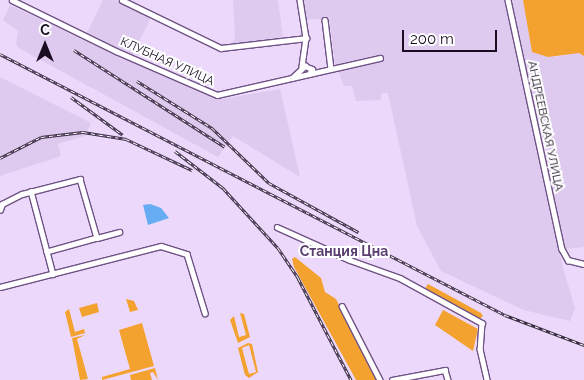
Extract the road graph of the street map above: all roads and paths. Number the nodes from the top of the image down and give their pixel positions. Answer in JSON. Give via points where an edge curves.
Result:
{"nodes":[{"id":1,"x":12,"y":0,"type":"edge"},
{"id":2,"x":122,"y":0,"type":"edge"},
{"id":3,"x":300,"y":0,"type":"edge"},
{"id":4,"x":508,"y":0,"type":"edge"},
{"id":5,"x":325,"y":20,"type":"dead end"},
{"id":6,"x":306,"y":38,"type":"junction"},
{"id":7,"x":380,"y":58,"type":"dead end"},
{"id":8,"x":302,"y":68,"type":"junction"},
{"id":9,"x":331,"y":69,"type":"junction"},
{"id":10,"x":310,"y":74,"type":"junction"},
{"id":11,"x":291,"y":79,"type":"junction"},
{"id":12,"x":31,"y":191,"type":"junction"},
{"id":13,"x":0,"y":210,"type":"edge"},
{"id":14,"x":277,"y":227,"type":"dead end"},
{"id":15,"x":119,"y":232,"type":"dead end"},
{"id":16,"x":97,"y":238,"type":"junction"},
{"id":17,"x":47,"y":252,"type":"junction"},
{"id":18,"x":584,"y":264,"type":"edge"},
{"id":19,"x":53,"y":274,"type":"junction"},
{"id":20,"x":0,"y":287,"type":"edge"},
{"id":21,"x":342,"y":306,"type":"dead end"},
{"id":22,"x":206,"y":313,"type":"dead end"},
{"id":23,"x":380,"y":380,"type":"edge"},
{"id":24,"x":392,"y":380,"type":"edge"},
{"id":25,"x":448,"y":380,"type":"edge"},
{"id":26,"x":487,"y":380,"type":"edge"}],
"edges":[{"from":1,"to":11,"type":"street","name":"КЛУБНАЯ УЛИЦА","via":[[211,94],[230,94]]},
{"from":2,"to":6,"type":"street","via":[[221,48]]},
{"from":3,"to":6,"type":"street"},
{"from":4,"to":18,"type":"street","name":"АНДРЕЕВСКАЯ УЛИЦА","via":[[564,255],[568,260]]},
{"from":5,"to":9,"type":"street"},
{"from":6,"to":8,"type":"street"},
{"from":7,"to":9,"type":"street","name":"КЛУБНАЯ УЛИЦА"},
{"from":8,"to":10,"type":"street","via":[[310,66]]},
{"from":8,"to":11,"type":"street"},
{"from":9,"to":10,"type":"street","name":"КЛУБНАЯ УЛИЦА"},
{"from":10,"to":11,"type":"street","name":"КЛУБНАЯ УЛИЦА"},
{"from":12,"to":13,"type":"street","via":[[5,202]]},
{"from":12,"to":16,"type":"street","via":[[80,179]]},
{"from":12,"to":17,"type":"street"},
{"from":14,"to":26,"type":"street","via":[[350,260],[400,278],[482,323],[482,356]]},
{"from":15,"to":16,"type":"street"},
{"from":16,"to":17,"type":"street"},
{"from":17,"to":19,"type":"street"},
{"from":19,"to":20,"type":"street"},
{"from":19,"to":22,"type":"street","via":[[151,246],[174,248],[187,254]]},
{"from":21,"to":23,"type":"street"},
{"from":24,"to":25,"type":"street","via":[[445,370]]}]}
